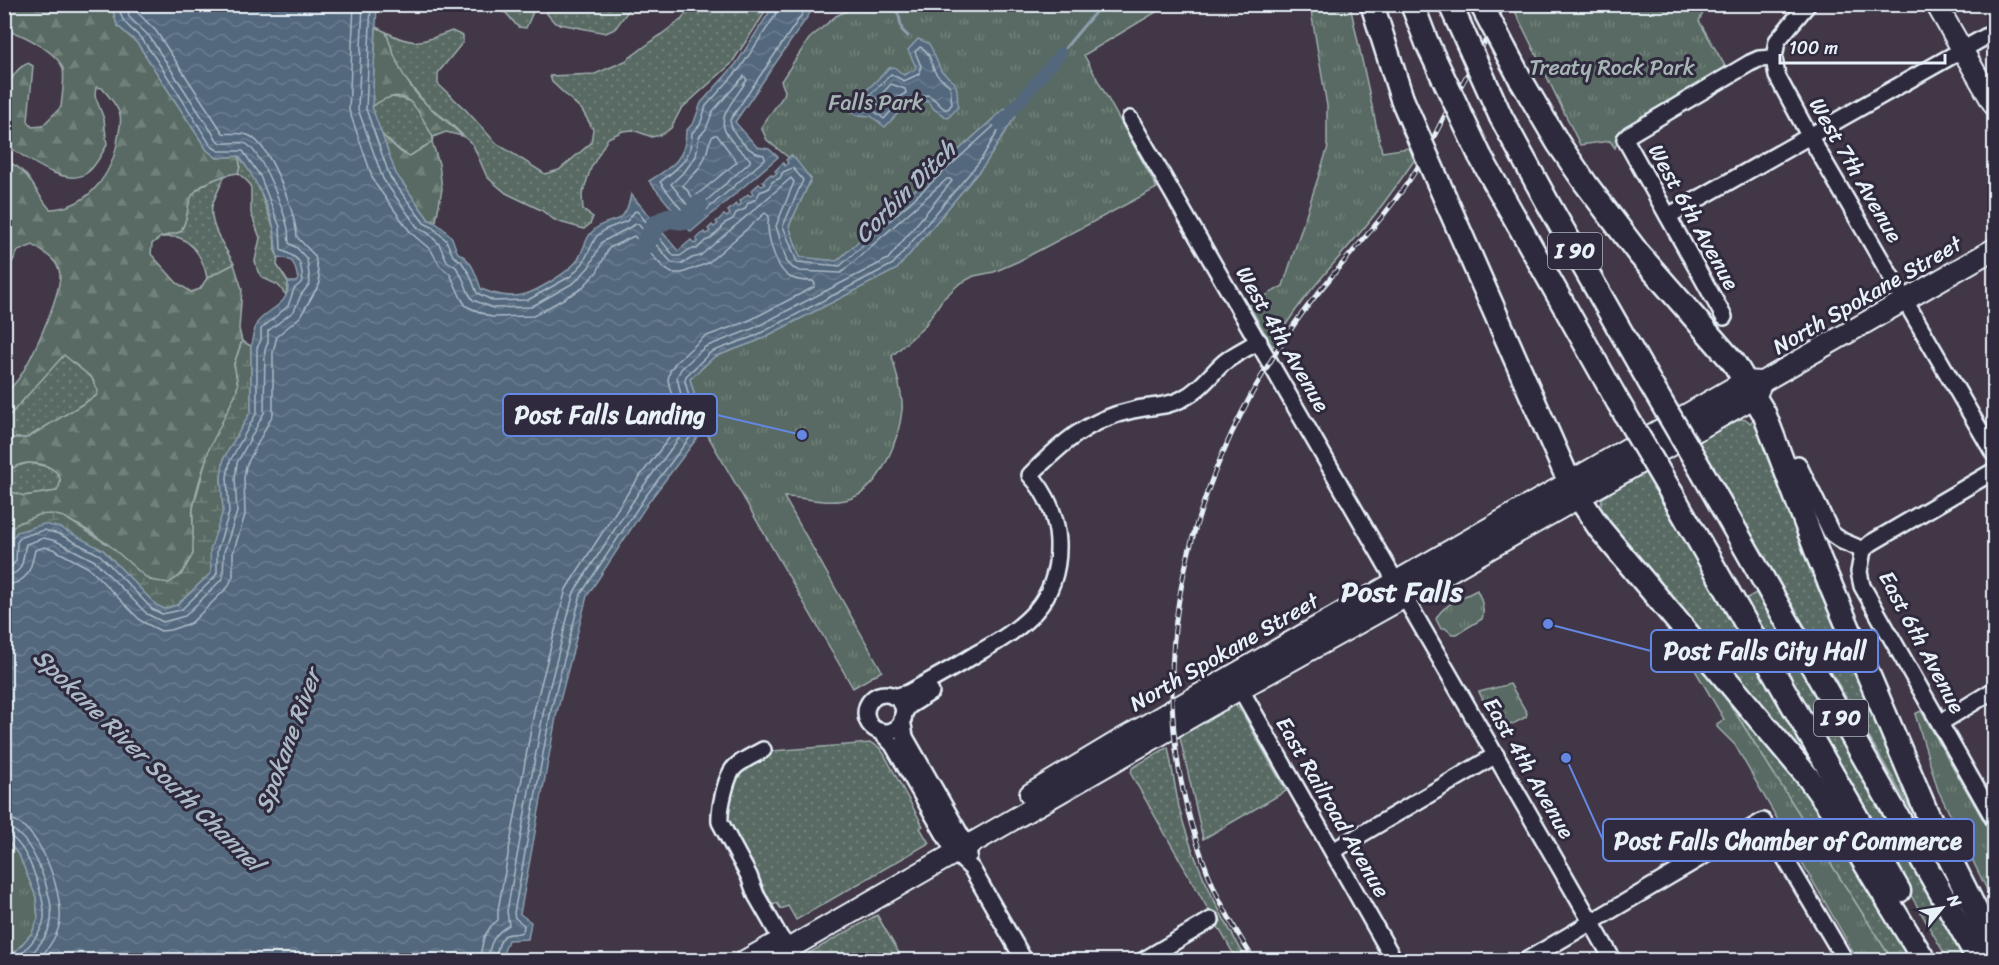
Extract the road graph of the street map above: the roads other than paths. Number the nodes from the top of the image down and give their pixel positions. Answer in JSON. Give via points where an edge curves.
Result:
{"nodes":[{"id":1,"x":1372,"y":4,"type":"edge"},
{"id":2,"x":1412,"y":4,"type":"edge"},
{"id":3,"x":1450,"y":4,"type":"edge"},
{"id":4,"x":1481,"y":4,"type":"edge"},
{"id":5,"x":1808,"y":4,"type":"edge"},
{"id":6,"x":1936,"y":4,"type":"edge"},
{"id":7,"x":1995,"y":32,"type":"edge"},
{"id":8,"x":1963,"y":50,"type":"junction"},
{"id":9,"x":1774,"y":58,"type":"junction"},
{"id":10,"x":1995,"y":105,"type":"edge"},
{"id":11,"x":1130,"y":119,"type":"dead end"},
{"id":12,"x":1810,"y":136,"type":"junction"},
{"id":13,"x":1668,"y":216,"type":"junction"},
{"id":14,"x":1995,"y":249,"type":"edge"},
{"id":15,"x":1906,"y":301,"type":"junction"},
{"id":16,"x":1724,"y":317,"type":"dead end"},
{"id":17,"x":1259,"y":341,"type":"junction"},
{"id":18,"x":1754,"y":387,"type":"junction"},
{"id":19,"x":1995,"y":454,"type":"edge"},
{"id":20,"x":1798,"y":464,"type":"dead end"},
{"id":21,"x":1995,"y":471,"type":"edge"},
{"id":22,"x":1034,"y":472,"type":"junction"},
{"id":23,"x":1575,"y":490,"type":"junction"},
{"id":24,"x":1863,"y":550,"type":"junction"},
{"id":25,"x":1401,"y":590,"type":"junction"},
{"id":26,"x":1236,"y":682,"type":"junction"},
{"id":27,"x":1995,"y":690,"type":"edge"},
{"id":28,"x":894,"y":697,"type":"junction"},
{"id":29,"x":903,"y":716,"type":"junction"},
{"id":30,"x":1940,"y":723,"type":"junction"},
{"id":31,"x":880,"y":731,"type":"junction"},
{"id":32,"x":763,"y":750,"type":"dead end"},
{"id":33,"x":1496,"y":755,"type":"junction"},
{"id":34,"x":1995,"y":819,"type":"edge"},
{"id":35,"x":958,"y":844,"type":"junction"},
{"id":36,"x":1333,"y":851,"type":"junction"},
{"id":37,"x":1211,"y":920,"type":"dead end"},
{"id":38,"x":1592,"y":923,"type":"junction"},
{"id":39,"x":1995,"y":947,"type":"edge"},
{"id":40,"x":787,"y":950,"type":"edge"},
{"id":41,"x":746,"y":960,"type":"edge"},
{"id":42,"x":769,"y":960,"type":"edge"},
{"id":43,"x":1024,"y":960,"type":"edge"},
{"id":44,"x":1144,"y":960,"type":"edge"},
{"id":45,"x":1394,"y":960,"type":"edge"},
{"id":46,"x":1527,"y":960,"type":"edge"},
{"id":47,"x":1613,"y":960,"type":"edge"},
{"id":48,"x":1845,"y":960,"type":"edge"},
{"id":49,"x":1924,"y":960,"type":"edge"},
{"id":50,"x":1939,"y":960,"type":"edge"},
{"id":51,"x":1979,"y":960,"type":"edge"}],
"edges":[{"from":1,"to":23,"type":"highway","bridge":true,"via":[[1402,99]]},
{"from":2,"to":50,"type":"highway","number":"I 90","bridge":true,"via":[[1480,156]]},
{"from":3,"to":51,"type":"highway","number":"I 90","bridge":true,"via":[[1501,117],[1550,207]]},
{"from":4,"to":18,"type":"highway","bridge":true,"via":[[1558,143],[1609,216]]},
{"from":5,"to":9,"type":"street","via":[[1777,41]]},
{"from":6,"to":8,"type":"main road"},
{"from":7,"to":8,"type":"street"},
{"from":8,"to":10,"type":"main road"},
{"from":8,"to":12,"type":"street"},
{"from":9,"to":12,"type":"street","name":"West 7th Avenue","via":[[1779,81]]},
{"from":9,"to":13,"type":"street","name":"West 6th Avenue","via":[[1750,63],[1625,140]]},
{"from":11,"to":17,"type":"street","name":"West 4th Avenue"},
{"from":12,"to":13,"type":"street"},
{"from":12,"to":15,"type":"street","name":"West 7th Avenue"},
{"from":13,"to":16,"type":"street","name":"West 6th Avenue"},
{"from":14,"to":15,"type":"main road","name":"North Spokane Street"},
{"from":15,"to":18,"type":"main road","name":"North Spokane Street"},
{"from":15,"to":19,"type":"street","name":"West 7th Avenue"},
{"from":17,"to":22,"type":"street","via":[[1226,361],[1188,396],[1168,405],[1134,410],[1094,423],[1062,444]]},
{"from":17,"to":25,"type":"street","name":"West 4th Avenue"},
{"from":18,"to":23,"type":"main road","name":"North Spokane Street"},
{"from":18,"to":39,"type":"highway","via":[[1820,558],[1926,811]]},
{"from":20,"to":24,"type":"street","name":"East 6th Avenue","via":[[1832,534]]},
{"from":21,"to":24,"type":"street"},
{"from":22,"to":28,"type":"street","via":[[1058,537],[1054,575],[1040,605],[1010,635],[908,693]]},
{"from":22,"to":29,"type":"street","via":[[1050,484],[1067,534],[1065,570],[1054,601],[1024,637],[915,701]]},
{"from":23,"to":25,"type":"main road","name":"North Spokane Street"},
{"from":23,"to":49,"type":"highway","via":[[1600,529],[1808,777]]},
{"from":24,"to":30,"type":"street","name":"East 6th Avenue","via":[[1859,572],[1862,586]]},
{"from":25,"to":26,"type":"main road","name":"North Spokane Street"},
{"from":25,"to":33,"type":"street","name":"East 4th Avenue"},
{"from":26,"to":35,"type":"main road","name":"North Spokane Street"},
{"from":26,"to":36,"type":"street","name":"East Railroad Avenue"},
{"from":27,"to":30,"type":"street"},
{"from":28,"to":29,"type":"street","via":[[901,704]]},
{"from":28,"to":31,"type":"street","via":[[878,696],[867,706],[867,720]]},
{"from":29,"to":31,"type":"street","via":[[896,728]]},
{"from":29,"to":35,"type":"street","via":[[908,743]]},
{"from":30,"to":34,"type":"street","name":"East 6th Avenue"},
{"from":31,"to":35,"type":"street"},
{"from":32,"to":40,"type":"street","via":[[731,772],[720,817],[754,892]]},
{"from":33,"to":36,"type":"street"},
{"from":33,"to":38,"type":"street","name":"East 4th Avenue"},
{"from":35,"to":40,"type":"main road","name":"North Spokane Street"},
{"from":35,"to":43,"type":"street"},
{"from":36,"to":45,"type":"street","name":"East Railroad Avenue"},
{"from":37,"to":44,"type":"street"},
{"from":38,"to":46,"type":"street"},
{"from":38,"to":47,"type":"street","name":"East 4th Avenue"},
{"from":38,"to":48,"type":"street","via":[[1763,821]]},
{"from":40,"to":41,"type":"main road","name":"North Spokane Street"},
{"from":40,"to":42,"type":"main road","name":"North Spokane Street"}]}
